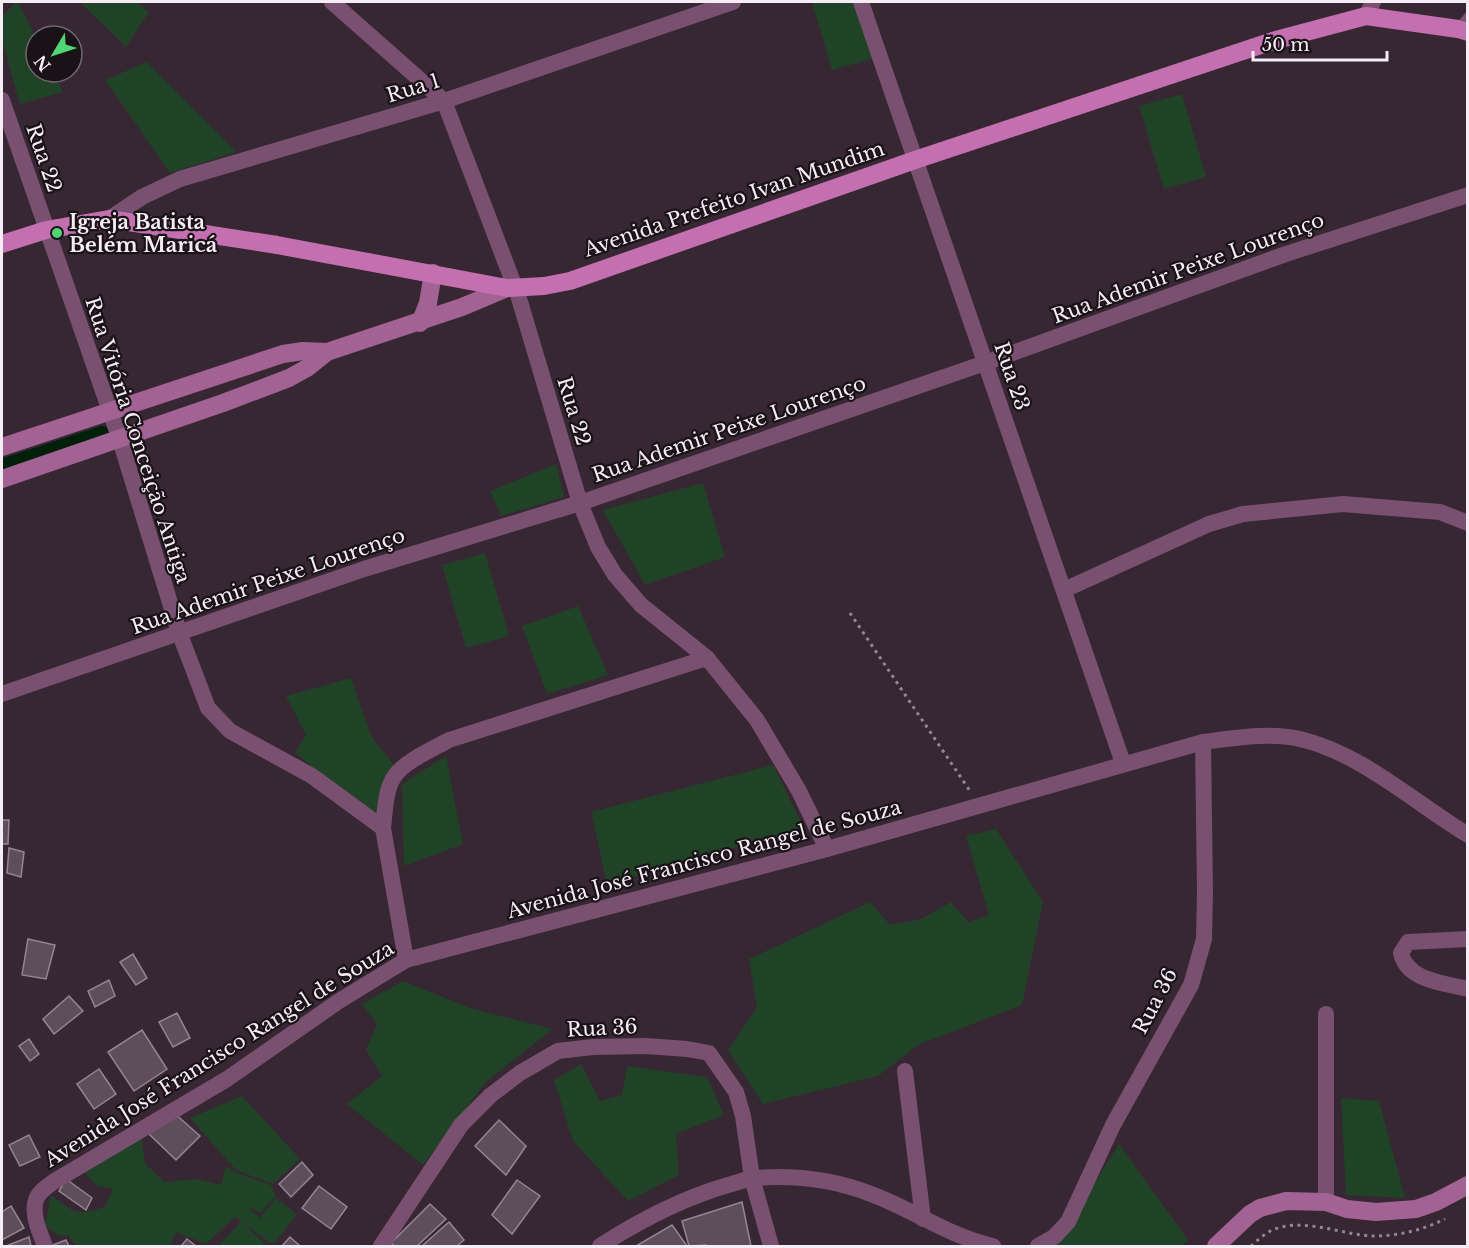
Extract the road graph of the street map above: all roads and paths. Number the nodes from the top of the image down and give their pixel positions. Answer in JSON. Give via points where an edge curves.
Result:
{"nodes":[{"id":1,"x":332,"y":2,"type":"edge"},
{"id":2,"x":734,"y":2,"type":"edge"},
{"id":3,"x":861,"y":2,"type":"edge"},
{"id":4,"x":1370,"y":9,"type":"edge"},
{"id":5,"x":1464,"y":26,"type":"edge"},
{"id":6,"x":2,"y":100,"type":"edge"},
{"id":7,"x":444,"y":101,"type":"junction"},
{"id":8,"x":915,"y":160,"type":"junction"},
{"id":9,"x":1467,"y":195,"type":"edge"},
{"id":10,"x":109,"y":219,"type":"junction"},
{"id":11,"x":46,"y":230,"type":"junction"},
{"id":12,"x":2,"y":244,"type":"edge"},
{"id":13,"x":433,"y":273,"type":"junction"},
{"id":14,"x":511,"y":288,"type":"junction"},
{"id":15,"x":420,"y":323,"type":"junction"},
{"id":16,"x":327,"y":352,"type":"junction"},
{"id":17,"x":985,"y":363,"type":"junction"},
{"id":18,"x":115,"y":426,"type":"junction"},
{"id":19,"x":2,"y":447,"type":"edge"},
{"id":20,"x":2,"y":479,"type":"edge"},
{"id":21,"x":580,"y":503,"type":"junction"},
{"id":22,"x":1467,"y":523,"type":"edge"},
{"id":23,"x":1064,"y":590,"type":"junction"},
{"id":24,"x":850,"y":613,"type":"dead end"},
{"id":25,"x":179,"y":633,"type":"junction"},
{"id":26,"x":707,"y":658,"type":"junction"},
{"id":27,"x":2,"y":694,"type":"edge"},
{"id":28,"x":1203,"y":742,"type":"junction"},
{"id":29,"x":1123,"y":763,"type":"junction"},
{"id":30,"x":979,"y":805,"type":"junction"},
{"id":31,"x":383,"y":828,"type":"junction"},
{"id":32,"x":1467,"y":835,"type":"edge"},
{"id":33,"x":827,"y":849,"type":"junction"},
{"id":34,"x":1467,"y":939,"type":"edge"},
{"id":35,"x":406,"y":960,"type":"junction"},
{"id":36,"x":1467,"y":989,"type":"edge"},
{"id":37,"x":1326,"y":1014,"type":"dead end"},
{"id":38,"x":905,"y":1071,"type":"dead end"},
{"id":39,"x":752,"y":1178,"type":"junction"},
{"id":40,"x":1467,"y":1185,"type":"edge"},
{"id":41,"x":1326,"y":1202,"type":"junction"},
{"id":42,"x":923,"y":1219,"type":"junction"},
{"id":43,"x":45,"y":1246,"type":"edge"},
{"id":44,"x":381,"y":1246,"type":"edge"},
{"id":45,"x":600,"y":1246,"type":"edge"},
{"id":46,"x":771,"y":1246,"type":"edge"},
{"id":47,"x":993,"y":1246,"type":"edge"},
{"id":48,"x":1038,"y":1246,"type":"edge"},
{"id":49,"x":1216,"y":1246,"type":"edge"}],
"edges":[{"from":1,"to":7,"type":"street","name":"Rua 22"},
{"from":2,"to":7,"type":"street","name":"Rua 1"},
{"from":3,"to":8,"type":"street","name":"Rua 23"},
{"from":4,"to":5,"type":"main road","name":"Avenida Prefeito Ivan Mundim"},
{"from":4,"to":8,"type":"main road","name":"Avenida Prefeito Ivan Mundim"},
{"from":6,"to":11,"type":"street","name":"Rua 22"},
{"from":7,"to":10,"type":"street","name":"Rua 1","via":[[180,179]]},
{"from":7,"to":14,"type":"street","name":"Rua 22"},
{"from":8,"to":14,"type":"main road","name":"Avenida Prefeito Ivan Mundim","via":[[570,281]]},
{"from":8,"to":17,"type":"street","name":"Rua 23"},
{"from":9,"to":17,"type":"street","name":"Rua Ademir Peixe Lourenço","via":[[1286,254]]},
{"from":10,"to":11,"type":"main road","name":"Avenida Prefeito Ivan Mundim"},
{"from":10,"to":13,"type":"main road","name":"Avenida Prefeito Ivan Mundim"},
{"from":11,"to":12,"type":"main road","name":"Avenida Prefeito Ivan Mundim"},
{"from":11,"to":18,"type":"street","name":"Rua Vitória Conceição Antiga"},
{"from":13,"to":14,"type":"main road","name":"Avenida Prefeito Ivan Mundim"},
{"from":13,"to":15,"type":"street"},
{"from":14,"to":15,"type":"street"},
{"from":14,"to":21,"type":"street","name":"Rua 22"},
{"from":15,"to":16,"type":"street"},
{"from":16,"to":18,"type":"street","via":[[289,378]]},
{"from":16,"to":18,"type":"street","via":[[284,354]]},
{"from":17,"to":21,"type":"street","name":"Rua Ademir Peixe Lourenço"},
{"from":17,"to":23,"type":"street","name":"Rua 23"},
{"from":18,"to":19,"type":"street"},
{"from":18,"to":20,"type":"street"},
{"from":18,"to":25,"type":"street","name":"Rua Vitória Conceição Antiga"},
{"from":21,"to":25,"type":"street","name":"Rua Ademir Peixe Lourenço","via":[[363,569]]},
{"from":21,"to":26,"type":"street","name":"Rua 22","via":[[598,547],[622,582],[641,605]]},
{"from":22,"to":23,"type":"street","via":[[1440,512],[1343,504],[1243,514],[1209,524]]},
{"from":23,"to":29,"type":"street","name":"Rua 23"},
{"from":24,"to":30,"type":"path"},
{"from":25,"to":27,"type":"street","name":"Rua Ademir Peixe Lourenço"},
{"from":25,"to":31,"type":"street","name":"Rua Vitória Conceição Antiga","via":[[208,708],[230,731],[312,776]]},
{"from":26,"to":31,"type":"street","via":[[449,740],[394,776]]},
{"from":26,"to":33,"type":"street","name":"Rua 22","via":[[757,720],[799,791]]},
{"from":28,"to":29,"type":"street","name":"Avenida José Francisco Rangel de Souza"},
{"from":28,"to":32,"type":"street","name":"Avenida José Francisco Rangel de Souza","via":[[1263,736],[1300,739],[1348,757]]},
{"from":28,"to":48,"type":"street","name":"Rua 36","via":[[1204,939],[1191,985],[1113,1125],[1068,1222]]},
{"from":29,"to":30,"type":"street","name":"Avenida José Francisco Rangel de Souza"},
{"from":30,"to":33,"type":"street","name":"Avenida José Francisco Rangel de Souza"},
{"from":31,"to":35,"type":"street"},
{"from":33,"to":35,"type":"street","name":"Avenida José Francisco Rangel de Souza"},
{"from":34,"to":36,"type":"street","via":[[1408,942],[1401,953],[1402,961],[1421,977]]},
{"from":35,"to":43,"type":"street","name":"Avenida José Francisco Rangel de Souza","via":[[227,1079],[53,1182],[35,1201]]},
{"from":37,"to":41,"type":"street"},
{"from":38,"to":42,"type":"street"},
{"from":39,"to":42,"type":"street","via":[[796,1178],[853,1187]]},
{"from":39,"to":44,"type":"street","name":"Rua 36","via":[[736,1092],[709,1053],[646,1046],[558,1051],[491,1095],[461,1125]]},
{"from":39,"to":45,"type":"street","via":[[696,1194]]},
{"from":39,"to":46,"type":"street","name":"Rua 36"},
{"from":40,"to":41,"type":"street","via":[[1416,1209],[1370,1212]]},
{"from":41,"to":49,"type":"street","via":[[1286,1201],[1260,1208]]},
{"from":42,"to":47,"type":"street"}]}
